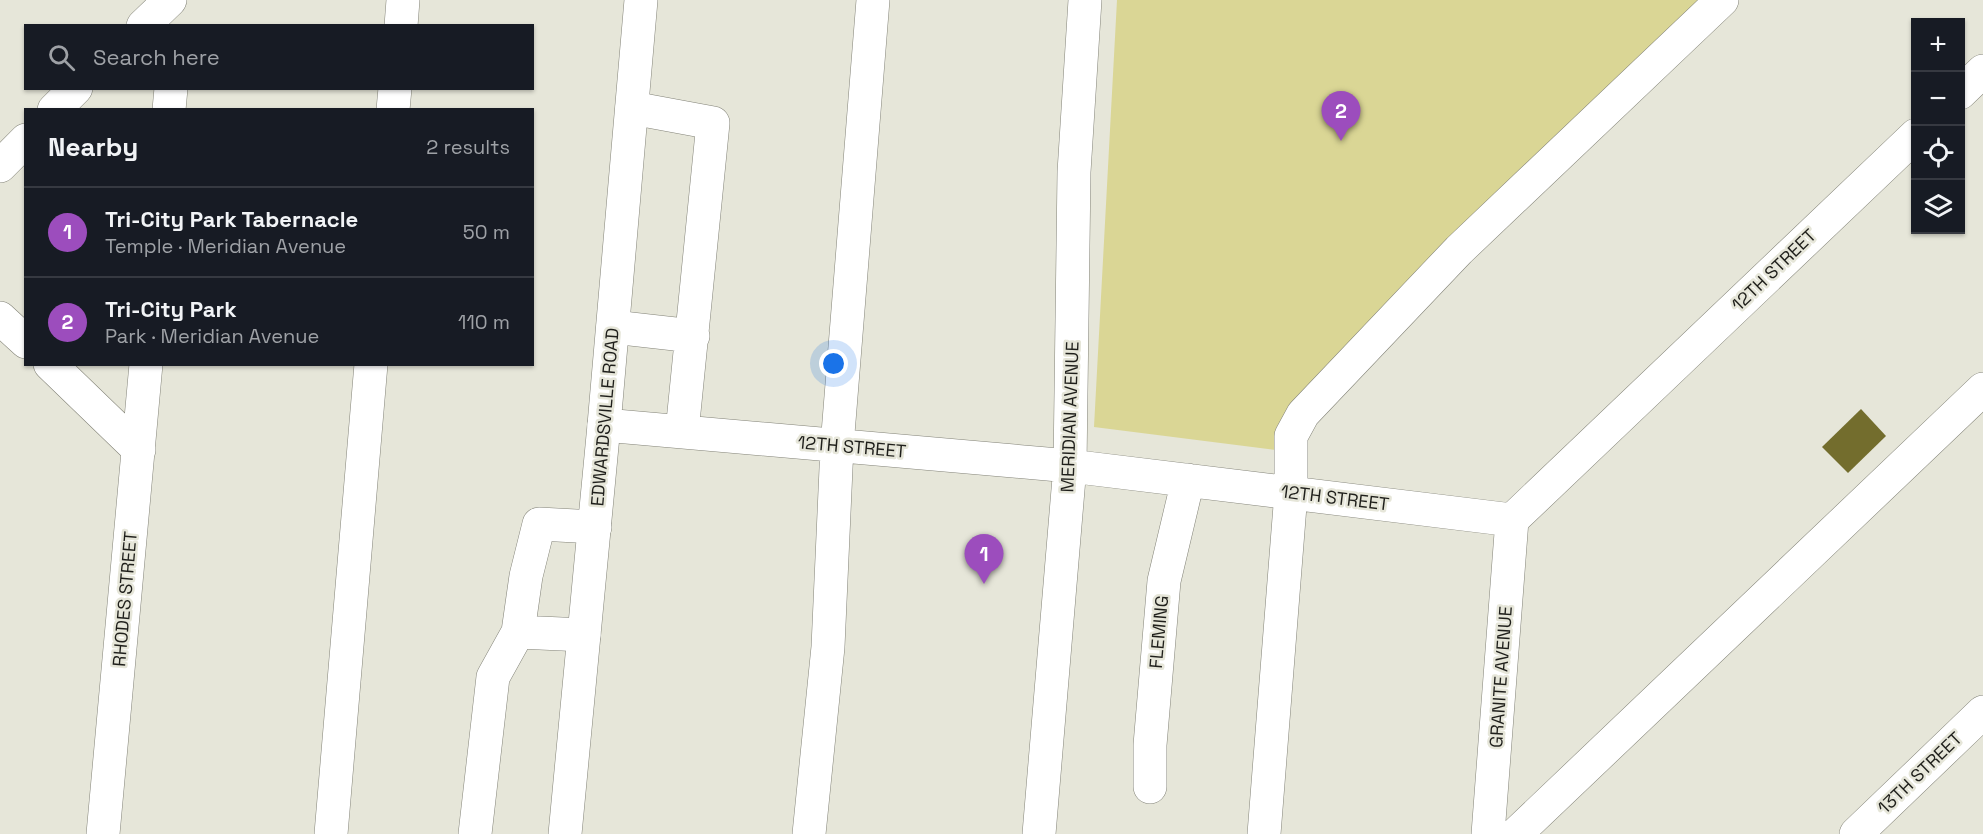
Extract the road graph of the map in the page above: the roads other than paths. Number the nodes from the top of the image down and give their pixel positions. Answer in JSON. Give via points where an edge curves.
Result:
{"nodes":[{"id":1,"x":170,"y":0,"type":"edge"},
{"id":2,"x":179,"y":0,"type":"edge"},
{"id":3,"x":403,"y":0,"type":"edge"},
{"id":4,"x":641,"y":0,"type":"edge"},
{"id":5,"x":873,"y":0,"type":"edge"},
{"id":6,"x":1085,"y":0,"type":"edge"},
{"id":7,"x":1722,"y":0,"type":"edge"},
{"id":8,"x":145,"y":24,"type":"edge"},
{"id":9,"x":177,"y":24,"type":"edge"},
{"id":10,"x":401,"y":24,"type":"edge"},
{"id":11,"x":1983,"y":71,"type":"edge"},
{"id":12,"x":1965,"y":88,"type":"edge"},
{"id":13,"x":74,"y":90,"type":"edge"},
{"id":14,"x":171,"y":90,"type":"edge"},
{"id":15,"x":395,"y":90,"type":"edge"},
{"id":16,"x":56,"y":108,"type":"edge"},
{"id":17,"x":169,"y":108,"type":"edge"},
{"id":18,"x":393,"y":108,"type":"edge"},
{"id":19,"x":632,"y":108,"type":"junction"},
{"id":20,"x":1911,"y":140,"type":"edge"},
{"id":21,"x":24,"y":142,"type":"edge"},
{"id":22,"x":0,"y":166,"type":"edge"},
{"id":23,"x":0,"y":318,"type":"edge"},
{"id":24,"x":613,"y":327,"type":"junction"},
{"id":25,"x":693,"y":336,"type":"junction"},
{"id":26,"x":24,"y":340,"type":"edge"},
{"id":27,"x":52,"y":366,"type":"edge"},
{"id":28,"x":146,"y":366,"type":"edge"},
{"id":29,"x":371,"y":366,"type":"edge"},
{"id":30,"x":1983,"y":389,"type":"edge"},
{"id":31,"x":604,"y":425,"type":"junction"},
{"id":32,"x":682,"y":432,"type":"junction"},
{"id":33,"x":837,"y":446,"type":"junction"},
{"id":34,"x":139,"y":450,"type":"junction"},
{"id":35,"x":1071,"y":466,"type":"junction"},
{"id":36,"x":1188,"y":480,"type":"junction"},
{"id":37,"x":1291,"y":493,"type":"junction"},
{"id":38,"x":1512,"y":520,"type":"junction"},
{"id":39,"x":595,"y":526,"type":"junction"},
{"id":40,"x":518,"y":632,"type":"junction"},
{"id":41,"x":584,"y":635,"type":"junction"},
{"id":42,"x":1983,"y":712,"type":"edge"},
{"id":43,"x":1150,"y":787,"type":"dead end"},
{"id":44,"x":103,"y":834,"type":"edge"},
{"id":45,"x":331,"y":834,"type":"edge"},
{"id":46,"x":475,"y":834,"type":"edge"},
{"id":47,"x":565,"y":834,"type":"edge"},
{"id":48,"x":809,"y":834,"type":"edge"},
{"id":49,"x":1039,"y":834,"type":"edge"},
{"id":50,"x":1264,"y":834,"type":"edge"},
{"id":51,"x":1488,"y":834,"type":"edge"},
{"id":52,"x":1516,"y":834,"type":"edge"},
{"id":53,"x":1856,"y":834,"type":"edge"}],
"edges":[{"from":1,"to":8,"type":"street"},
{"from":2,"to":9,"type":"street"},
{"from":3,"to":10,"type":"street"},
{"from":4,"to":19,"type":"street","name":"EDWARDSVILLE ROAD"},
{"from":5,"to":33,"type":"street"},
{"from":6,"to":35,"type":"street","name":"MERIDIAN AVENUE","via":[[1074,172]]},
{"from":7,"to":37,"type":"street","via":[[1459,250],[1302,414],[1291,436]]},
{"from":11,"to":12,"type":"street"},
{"from":13,"to":16,"type":"street"},
{"from":14,"to":17,"type":"street"},
{"from":15,"to":18,"type":"street"},
{"from":19,"to":24,"type":"street","name":"EDWARDSVILLE ROAD"},
{"from":19,"to":25,"type":"street","via":[[713,123]]},
{"from":20,"to":38,"type":"street","name":"12TH STREET"},
{"from":21,"to":22,"type":"street"},
{"from":23,"to":26,"type":"street"},
{"from":24,"to":25,"type":"street"},
{"from":24,"to":31,"type":"street","name":"EDWARDSVILLE ROAD"},
{"from":25,"to":32,"type":"street"},
{"from":27,"to":34,"type":"street"},
{"from":28,"to":34,"type":"street","name":"RHODES STREET"},
{"from":29,"to":45,"type":"street"},
{"from":30,"to":52,"type":"street"},
{"from":31,"to":32,"type":"street","name":"12TH STREET"},
{"from":31,"to":39,"type":"street","name":"EDWARDSVILLE ROAD"},
{"from":32,"to":33,"type":"street","name":"12TH STREET"},
{"from":33,"to":35,"type":"street","name":"12TH STREET"},
{"from":33,"to":48,"type":"street","via":[[828,647]]},
{"from":34,"to":44,"type":"street","name":"RHODES STREET"},
{"from":35,"to":36,"type":"street","name":"12TH STREET"},
{"from":35,"to":49,"type":"street","name":"MERIDIAN AVENUE"},
{"from":36,"to":37,"type":"street","name":"12TH STREET"},
{"from":36,"to":43,"type":"street","name":"FLEMING","via":[[1164,581]]},
{"from":37,"to":38,"type":"street","name":"12TH STREET"},
{"from":37,"to":50,"type":"street"},
{"from":38,"to":51,"type":"street","name":"GRANITE AVENUE"},
{"from":39,"to":40,"type":"street","via":[[539,524]]},
{"from":39,"to":41,"type":"street","name":"EDWARDSVILLE ROAD"},
{"from":40,"to":41,"type":"street"},
{"from":40,"to":46,"type":"street","via":[[493,678]]},
{"from":41,"to":47,"type":"street","name":"EDWARDSVILLE ROAD"},
{"from":42,"to":53,"type":"street","name":"13TH STREET"}]}
